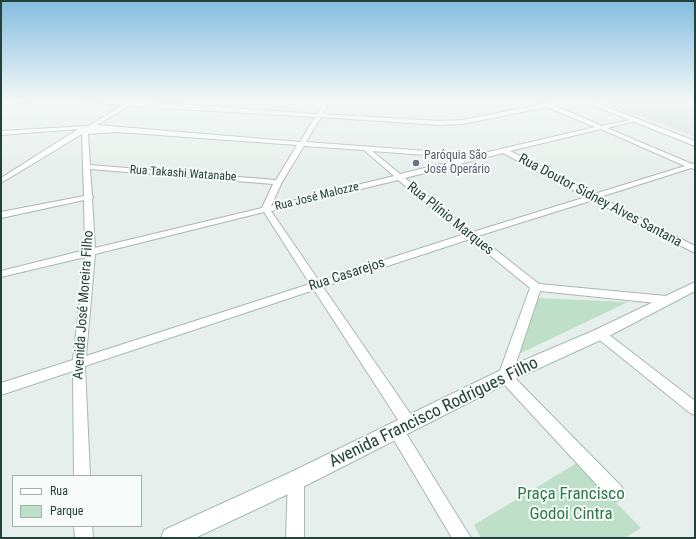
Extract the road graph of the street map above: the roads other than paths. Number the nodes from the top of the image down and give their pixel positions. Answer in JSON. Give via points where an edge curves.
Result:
{"nodes":[{"id":1,"x":93,"y":126,"type":"edge"},
{"id":2,"x":312,"y":126,"type":"edge"},
{"id":3,"x":599,"y":126,"type":"edge"},
{"id":4,"x":610,"y":126,"type":"edge"},
{"id":5,"x":649,"y":126,"type":"edge"},
{"id":6,"x":659,"y":126,"type":"edge"},
{"id":7,"x":603,"y":128,"type":"junction"},
{"id":8,"x":87,"y":130,"type":"junction"},
{"id":9,"x":30,"y":131,"type":"junction"},
{"id":10,"x":1,"y":133,"type":"edge"},
{"id":11,"x":695,"y":140,"type":"edge"},
{"id":12,"x":301,"y":144,"type":"junction"},
{"id":13,"x":695,"y":144,"type":"edge"},
{"id":14,"x":366,"y":149,"type":"junction"},
{"id":15,"x":505,"y":151,"type":"junction"},
{"id":16,"x":477,"y":157,"type":"junction"},
{"id":17,"x":694,"y":166,"type":"edge"},
{"id":18,"x":88,"y":167,"type":"junction"},
{"id":19,"x":14,"y":172,"type":"junction"},
{"id":20,"x":1,"y":173,"type":"edge"},
{"id":21,"x":399,"y":177,"type":"junction"},
{"id":22,"x":1,"y":180,"type":"edge"},
{"id":23,"x":278,"y":182,"type":"junction"},
{"id":24,"x":89,"y":197,"type":"junction"},
{"id":25,"x":593,"y":197,"type":"junction"},
{"id":26,"x":266,"y":209,"type":"junction"},
{"id":27,"x":1,"y":215,"type":"edge"},
{"id":28,"x":470,"y":235,"type":"junction"},
{"id":29,"x":695,"y":250,"type":"edge"},
{"id":30,"x":90,"y":252,"type":"junction"},
{"id":31,"x":1,"y":274,"type":"edge"},
{"id":32,"x":318,"y":285,"type":"junction"},
{"id":33,"x":695,"y":286,"type":"edge"},
{"id":34,"x":536,"y":287,"type":"junction"},
{"id":35,"x":666,"y":300,"type":"junction"},
{"id":36,"x":600,"y":334,"type":"junction"},
{"id":37,"x":79,"y":365,"type":"junction"},
{"id":38,"x":505,"y":376,"type":"junction"},
{"id":39,"x":1,"y":390,"type":"edge"},
{"id":40,"x":695,"y":409,"type":"edge"},
{"id":41,"x":402,"y":427,"type":"junction"},
{"id":42,"x":82,"y":475,"type":"edge"},
{"id":43,"x":296,"y":480,"type":"junction"},
{"id":44,"x":616,"y":492,"type":"dead end"},
{"id":45,"x":83,"y":527,"type":"edge"},
{"id":46,"x":84,"y":538,"type":"edge"},
{"id":47,"x":172,"y":538,"type":"edge"},
{"id":48,"x":295,"y":538,"type":"edge"},
{"id":49,"x":462,"y":538,"type":"edge"}],
"edges":[{"from":1,"to":8,"type":"street"},
{"from":2,"to":12,"type":"street"},
{"from":3,"to":7,"type":"street"},
{"from":4,"to":7,"type":"street","name":"Rua José Malozze"},
{"from":5,"to":13,"type":"main road"},
{"from":6,"to":11,"type":"main road"},
{"from":7,"to":15,"type":"street","name":"Rua José Malozze"},
{"from":7,"to":17,"type":"street"},
{"from":8,"to":9,"type":"street"},
{"from":8,"to":9,"type":"street"},
{"from":8,"to":12,"type":"street"},
{"from":8,"to":18,"type":"street","name":"Avenida José Moreira Filho"},
{"from":8,"to":19,"type":"street"},
{"from":9,"to":10,"type":"street"},
{"from":12,"to":14,"type":"street"},
{"from":12,"to":23,"type":"street"},
{"from":14,"to":16,"type":"street"},
{"from":14,"to":21,"type":"street","name":"Rua Plínio Marques"},
{"from":15,"to":16,"type":"street","name":"Rua José Malozze"},
{"from":15,"to":25,"type":"street","name":"Rua Doutor Sidney Alves Santana"},
{"from":16,"to":21,"type":"street","name":"Rua José Malozze"},
{"from":17,"to":25,"type":"street","name":"Rua Casarejos"},
{"from":18,"to":23,"type":"street","name":"Rua Takashi Watanabe"},
{"from":18,"to":24,"type":"street","name":"Avenida José Moreira Filho"},
{"from":19,"to":20,"type":"street"},
{"from":19,"to":22,"type":"street"},
{"from":21,"to":26,"type":"street","name":"Rua José Malozze"},
{"from":21,"to":28,"type":"street","name":"Rua Plínio Marques"},
{"from":23,"to":26,"type":"street"},
{"from":24,"to":27,"type":"street"},
{"from":24,"to":30,"type":"street","name":"Avenida José Moreira Filho"},
{"from":25,"to":28,"type":"street","name":"Rua Casarejos"},
{"from":25,"to":29,"type":"street","name":"Rua Doutor Sidney Alves Santana"},
{"from":26,"to":30,"type":"street","name":"Rua José Malozze"},
{"from":26,"to":32,"type":"street"},
{"from":28,"to":32,"type":"street","name":"Rua Casarejos"},
{"from":28,"to":34,"type":"street","name":"Rua Plínio Marques"},
{"from":30,"to":31,"type":"street","name":"Rua José Malozze"},
{"from":30,"to":37,"type":"street","name":"Avenida José Moreira Filho"},
{"from":32,"to":37,"type":"street","name":"Rua Casarejos"},
{"from":32,"to":41,"type":"street"},
{"from":33,"to":35,"type":"main road","name":"Avenida Francisco Rodrigues Filho"},
{"from":34,"to":35,"type":"street"},
{"from":34,"to":38,"type":"street"},
{"from":35,"to":36,"type":"main road","name":"Avenida Francisco Rodrigues Filho"},
{"from":36,"to":38,"type":"main road","name":"Avenida Francisco Rodrigues Filho"},
{"from":36,"to":40,"type":"street"},
{"from":37,"to":39,"type":"street","name":"Rua Casarejos"},
{"from":37,"to":42,"type":"street","name":"Avenida José Moreira Filho"},
{"from":38,"to":41,"type":"main road","name":"Avenida Francisco Rodrigues Filho"},
{"from":38,"to":44,"type":"street"},
{"from":41,"to":43,"type":"main road","name":"Avenida Francisco Rodrigues Filho"},
{"from":41,"to":49,"type":"street"},
{"from":43,"to":47,"type":"main road","name":"Avenida Francisco Rodrigues Filho"},
{"from":43,"to":48,"type":"street"},
{"from":45,"to":46,"type":"street"}]}
